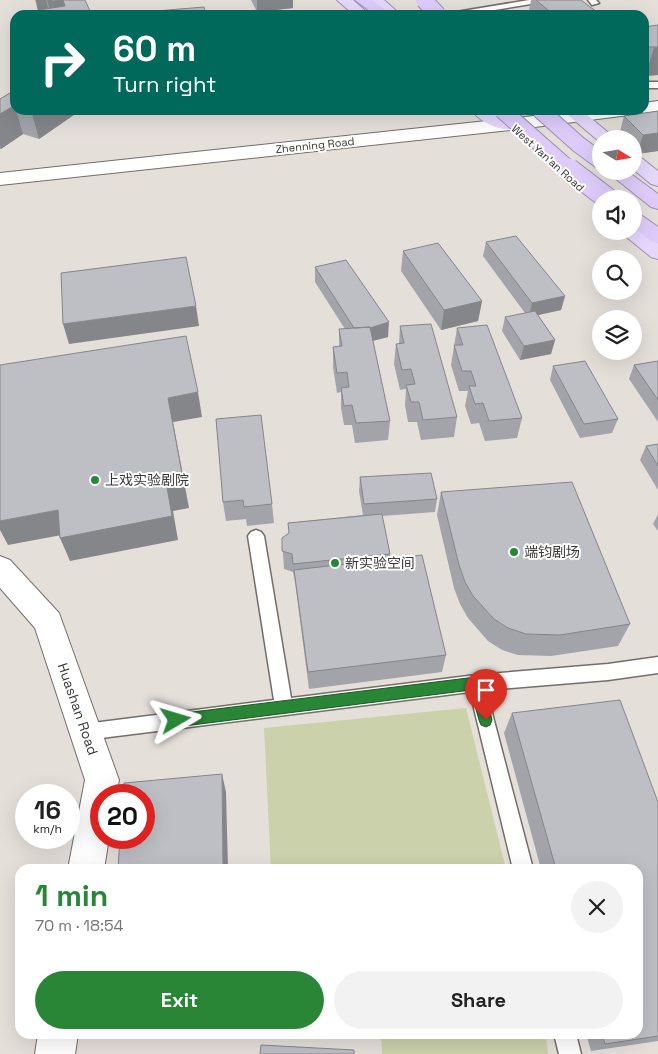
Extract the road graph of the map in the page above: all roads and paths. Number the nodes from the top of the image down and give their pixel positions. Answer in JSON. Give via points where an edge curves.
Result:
{"nodes":[{"id":1,"x":344,"y":0,"type":"edge"},
{"id":2,"x":362,"y":0,"type":"edge"},
{"id":3,"x":374,"y":0,"type":"edge"},
{"id":4,"x":386,"y":0,"type":"edge"},
{"id":5,"x":414,"y":0,"type":"edge"},
{"id":6,"x":424,"y":0,"type":"edge"},
{"id":7,"x":468,"y":0,"type":"edge"},
{"id":8,"x":543,"y":0,"type":"edge"},
{"id":9,"x":357,"y":10,"type":"edge"},
{"id":10,"x":378,"y":10,"type":"edge"},
{"id":11,"x":387,"y":10,"type":"edge"},
{"id":12,"x":395,"y":10,"type":"edge"},
{"id":13,"x":427,"y":10,"type":"edge"},
{"id":14,"x":433,"y":10,"type":"edge"},
{"id":15,"x":438,"y":10,"type":"edge"},
{"id":16,"x":482,"y":10,"type":"edge"},
{"id":17,"x":495,"y":10,"type":"edge"},
{"id":18,"x":486,"y":115,"type":"edge"},
{"id":19,"x":541,"y":115,"type":"edge"},
{"id":20,"x":546,"y":115,"type":"edge"},
{"id":21,"x":577,"y":115,"type":"edge"},
{"id":22,"x":507,"y":117,"type":"edge"},
{"id":23,"x":596,"y":130,"type":"edge"},
{"id":24,"x":592,"y":154,"type":"edge"},
{"id":25,"x":642,"y":167,"type":"edge"},
{"id":26,"x":0,"y":179,"type":"edge"},
{"id":27,"x":627,"y":180,"type":"edge"},
{"id":28,"x":658,"y":180,"type":"edge"},
{"id":29,"x":596,"y":190,"type":"edge"},
{"id":30,"x":592,"y":197,"type":"edge"},
{"id":31,"x":658,"y":202,"type":"edge"},
{"id":32,"x":642,"y":225,"type":"edge"},
{"id":33,"x":658,"y":237,"type":"edge"},
{"id":34,"x":641,"y":240,"type":"edge"},
{"id":35,"x":658,"y":253,"type":"edge"},
{"id":36,"x":256,"y":536,"type":"dead end"},
{"id":37,"x":0,"y":568,"type":"edge"},
{"id":38,"x":658,"y":665,"type":"edge"},
{"id":39,"x":476,"y":683,"type":"junction"},
{"id":40,"x":284,"y":707,"type":"junction"},
{"id":41,"x":85,"y":732,"type":"junction"},
{"id":42,"x":87,"y":864,"type":"edge"},
{"id":43,"x":522,"y":864,"type":"edge"},
{"id":44,"x":57,"y":1039,"type":"edge"},
{"id":45,"x":566,"y":1039,"type":"edge"},
{"id":46,"x":55,"y":1054,"type":"edge"},
{"id":47,"x":570,"y":1054,"type":"edge"}],
"edges":[{"from":1,"to":9,"type":"main road"},
{"from":2,"to":10,"type":"highway"},
{"from":3,"to":11,"type":"main road"},
{"from":4,"to":12,"type":"highway"},
{"from":5,"to":13,"type":"highway"},
{"from":6,"to":14,"type":"highway","bridge":true},
{"from":6,"to":15,"type":"main road"},
{"from":7,"to":16,"type":"lane"},
{"from":8,"to":17,"type":"lane"},
{"from":18,"to":22,"type":"main road","via":[[491,119]]},
{"from":19,"to":22,"type":"street","name":"Zhenning Road"},
{"from":20,"to":24,"type":"highway","bridge":true},
{"from":21,"to":23,"type":"main road"},
{"from":22,"to":26,"type":"street","name":"Zhenning Road"},
{"from":22,"to":29,"type":"highway","bridge":true},
{"from":22,"to":30,"type":"main road","name":"West Yan'an Road"},
{"from":25,"to":28,"type":"main road"},
{"from":27,"to":31,"type":"highway"},
{"from":32,"to":33,"type":"highway"},
{"from":34,"to":35,"type":"main road"},
{"from":36,"to":40,"type":"lane"},
{"from":37,"to":41,"type":"street","name":"Huashan Road","via":[[48,622]]},
{"from":38,"to":39,"type":"lane"},
{"from":39,"to":40,"type":"lane"},
{"from":39,"to":43,"type":"lane"},
{"from":40,"to":41,"type":"lane"},
{"from":41,"to":42,"type":"street","name":"Huashan Road","via":[[102,780]]},
{"from":44,"to":46,"type":"street"},
{"from":45,"to":47,"type":"lane"}]}
